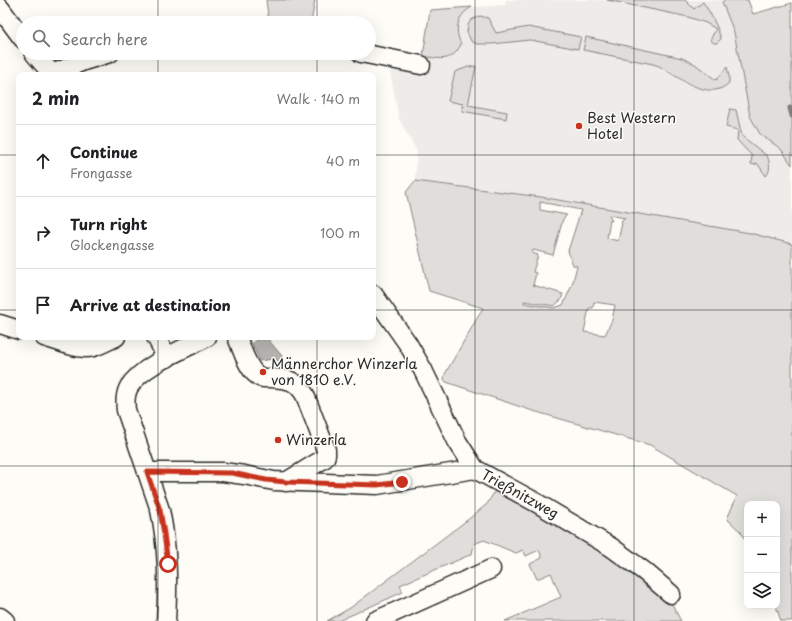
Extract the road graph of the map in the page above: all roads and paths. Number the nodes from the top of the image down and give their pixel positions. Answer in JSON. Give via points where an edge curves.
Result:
{"nodes":[{"id":1,"x":0,"y":8,"type":"edge"},
{"id":2,"x":16,"y":30,"type":"edge"},
{"id":3,"x":376,"y":56,"type":"edge"},
{"id":4,"x":40,"y":60,"type":"edge"},
{"id":5,"x":87,"y":60,"type":"edge"},
{"id":6,"x":421,"y":65,"type":"dead end"},
{"id":7,"x":50,"y":72,"type":"edge"},
{"id":8,"x":57,"y":72,"type":"edge"},
{"id":9,"x":376,"y":298,"type":"edge"},
{"id":10,"x":0,"y":324,"type":"edge"},
{"id":11,"x":16,"y":329,"type":"edge"},
{"id":12,"x":54,"y":340,"type":"edge"},
{"id":13,"x":109,"y":340,"type":"edge"},
{"id":14,"x":158,"y":340,"type":"edge"},
{"id":15,"x":201,"y":340,"type":"edge"},
{"id":16,"x":238,"y":340,"type":"edge"},
{"id":17,"x":167,"y":358,"type":"junction"},
{"id":18,"x":475,"y":469,"type":"junction"},
{"id":19,"x":147,"y":472,"type":"junction"},
{"id":20,"x":286,"y":482,"type":"junction"},
{"id":21,"x":491,"y":569,"type":"dead end"},
{"id":22,"x":671,"y":594,"type":"dead end"},
{"id":23,"x":0,"y":617,"type":"edge"},
{"id":24,"x":5,"y":621,"type":"edge"},
{"id":25,"x":166,"y":621,"type":"edge"},
{"id":26,"x":375,"y":621,"type":"edge"}],
"edges":[{"from":1,"to":2,"type":"street"},
{"from":3,"to":6,"type":"street"},
{"from":4,"to":7,"type":"street"},
{"from":5,"to":8,"type":"street"},
{"from":9,"to":18,"type":"street","name":"Trießnitzweg","via":[[408,344],[457,441]]},
{"from":10,"to":11,"type":"street"},
{"from":12,"to":13,"type":"street","via":[[85,348]]},
{"from":14,"to":17,"type":"street"},
{"from":15,"to":17,"type":"street"},
{"from":16,"to":20,"type":"street","via":[[252,370],[258,376],[290,381],[302,389],[326,450],[324,458]]},
{"from":17,"to":19,"type":"street","via":[[133,381],[125,399],[126,410]]},
{"from":18,"to":20,"type":"street","via":[[385,485]]},
{"from":18,"to":22,"type":"street","name":"Trießnitzweg","via":[[611,547]]},
{"from":19,"to":20,"type":"street","via":[[232,473]]},
{"from":19,"to":25,"type":"street","via":[[160,510],[167,555]]},
{"from":21,"to":26,"type":"street"},
{"from":23,"to":24,"type":"street"}]}
